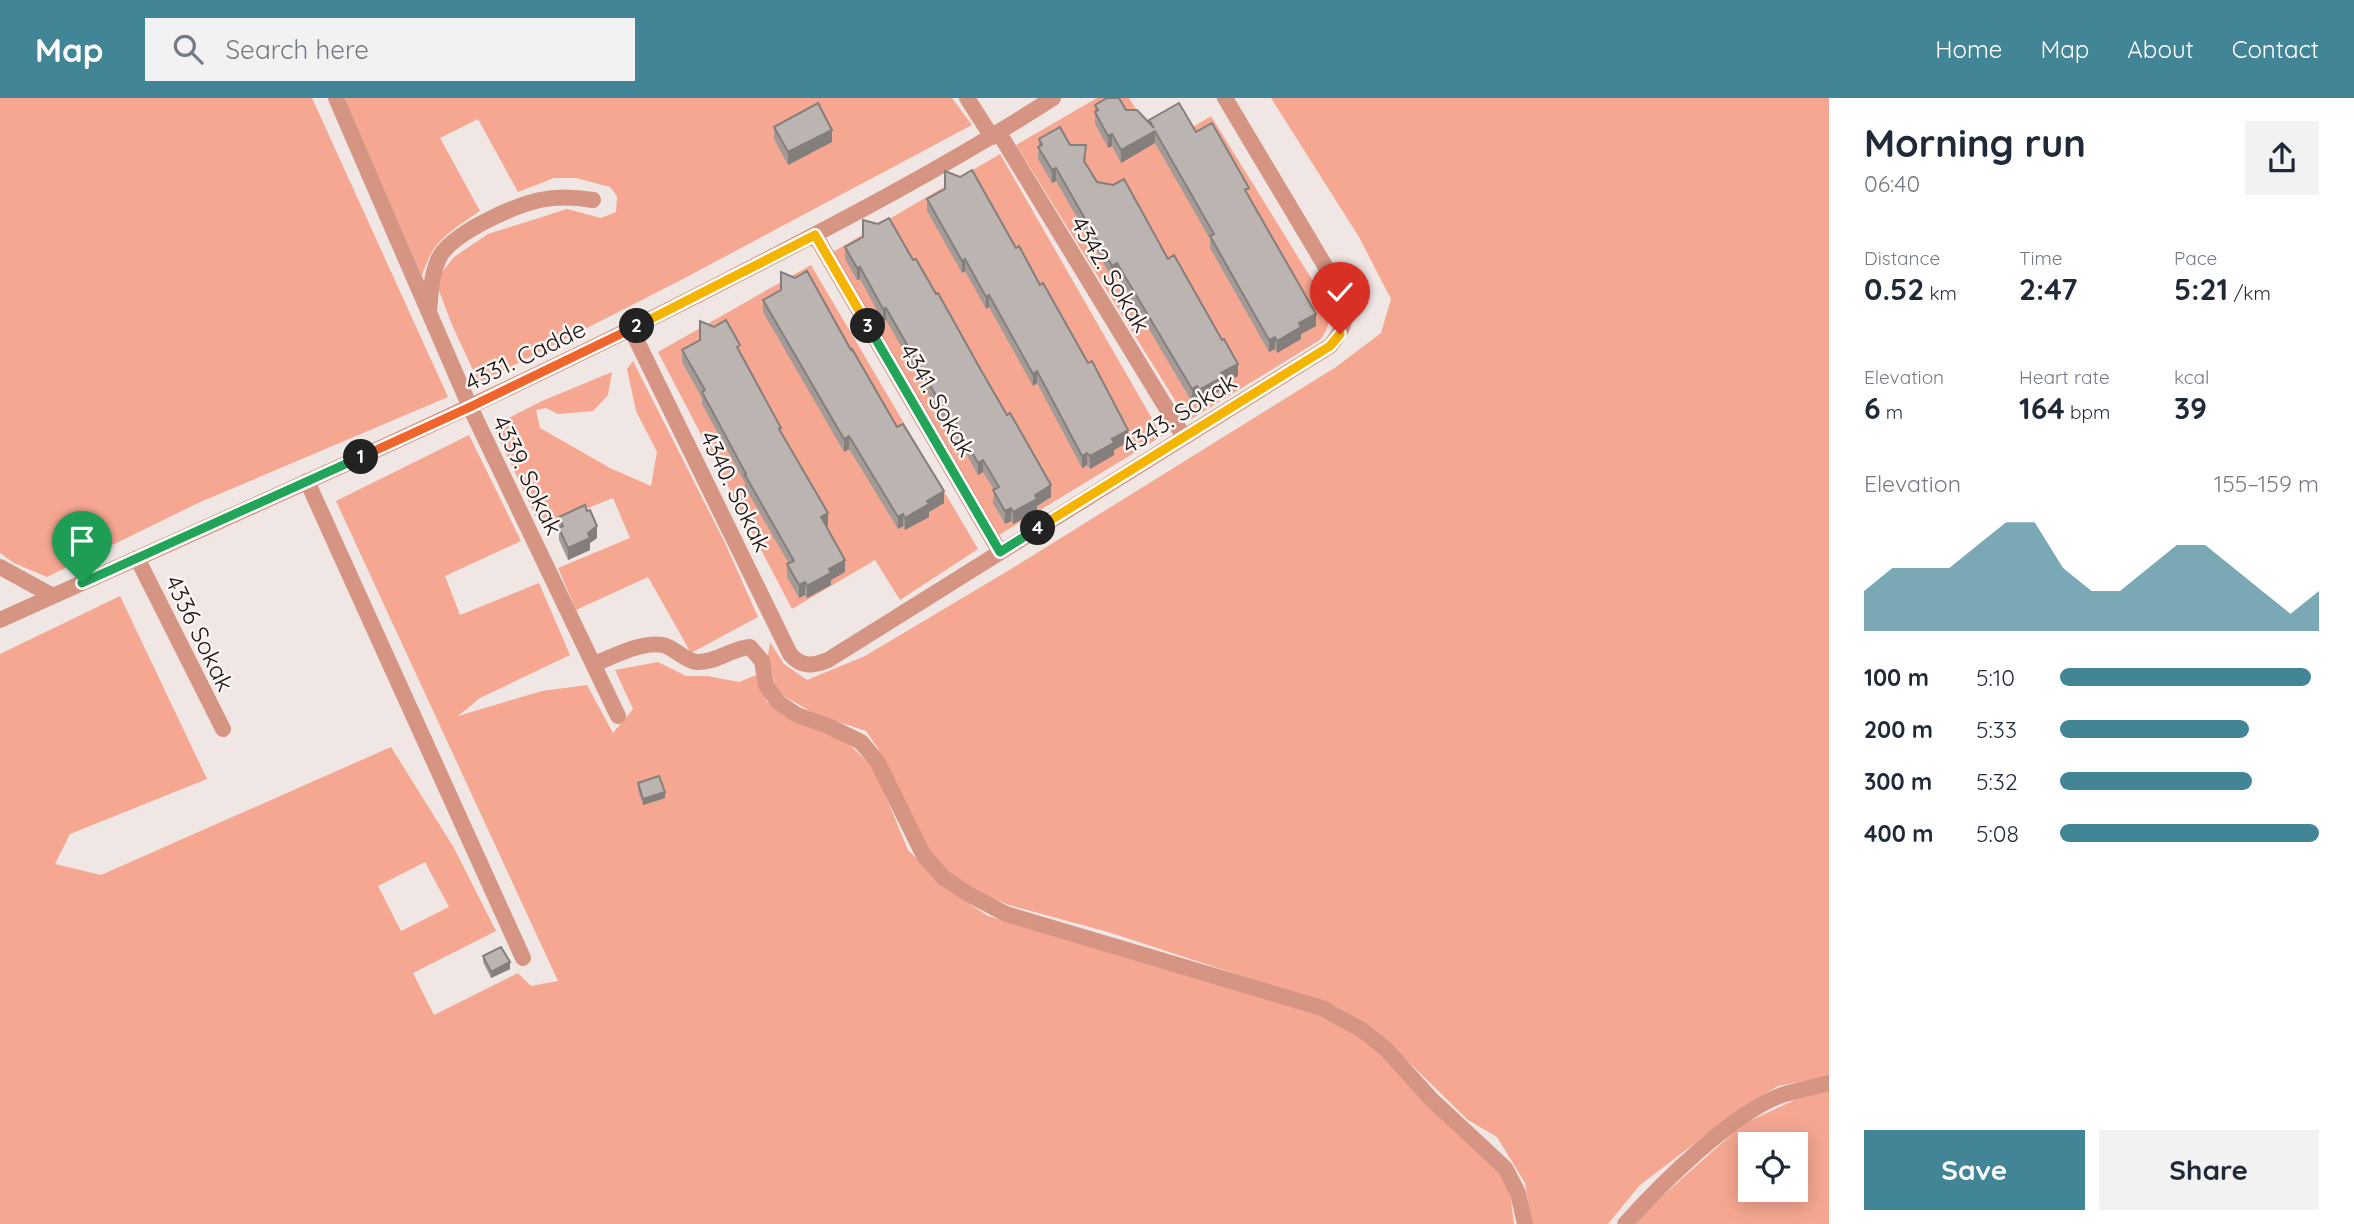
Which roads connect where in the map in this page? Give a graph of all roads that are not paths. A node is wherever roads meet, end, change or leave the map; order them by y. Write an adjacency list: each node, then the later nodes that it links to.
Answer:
1 (336, 98): 8 (street, 4339. Sokak)
2 (967, 98): 5 (street, 4342. Sokak)
3 (1053, 98): 5 (street, 4331. Cadde)
4 (1225, 98): 11 (street, 4343. Sokak)
5 (995, 135): 7 (street, 4331. Cadde); 11 (street, 4342. Sokak)
6 (593, 200): 8 (street)
7 (815, 235): 9 (street, 4331. Cadde); 13 (street, 4341. Sokak)
8 (429, 313): 10 (street, 4339. Sokak)
9 (631, 329): 10 (street, 4331. Cadde); 19 (street, 4340. Sokak)
10 (470, 407): 12 (street, 4331. Cadde); 18 (street, 4339. Sokak)
11 (1184, 437): 13 (street, 4343. Sokak)
12 (307, 481): 14 (street, 4331. Cadde); 22 (street)
13 (1000, 552): 19 (street, 4343. Sokak)
14 (137, 558): 16 (street, 4331. Cadde); 21 (street, 4336 Sokak)
15 (0, 567): 16 (street)
16 (52, 596): 17 (street, 4331. Cadde)
17 (0, 620)
18 (594, 664): 20 (street, 4339. Sokak); 24 (street)
19 (807, 666)
20 (618, 716)
21 (223, 729)
22 (523, 958)
23 (1829, 1083): 25 (street)
24 (1525, 1224)
25 (1625, 1224)

